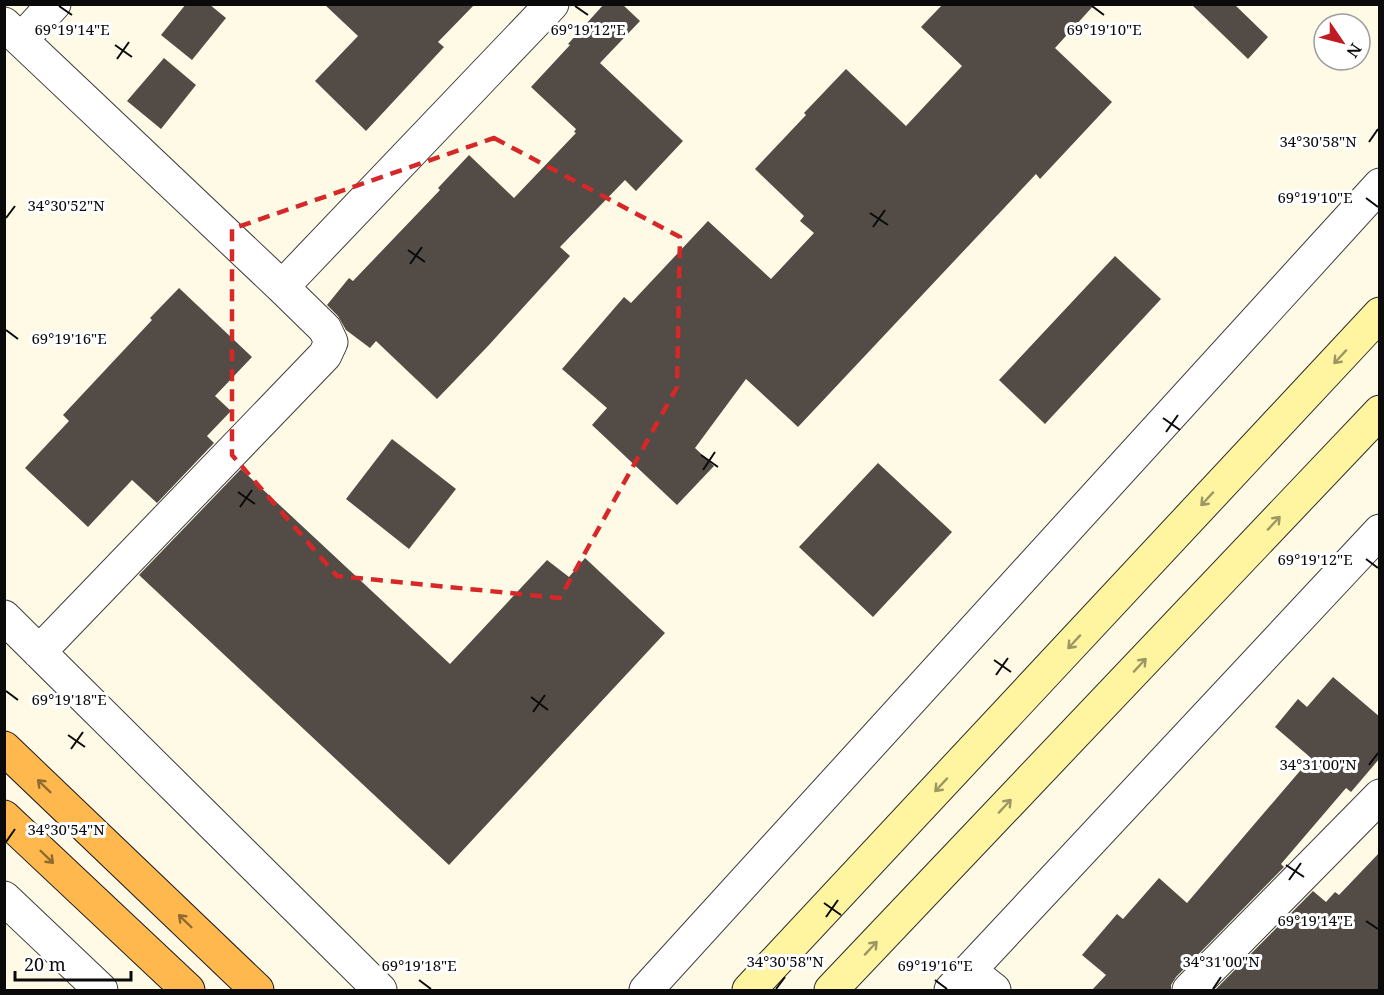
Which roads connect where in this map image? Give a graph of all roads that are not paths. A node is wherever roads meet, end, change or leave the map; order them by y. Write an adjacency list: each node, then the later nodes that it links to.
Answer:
1 (54, 4): 3 (street)
2 (552, 4): 5 (street)
3 (13, 32): 5 (street)
4 (1380, 185): 20 (street)
5 (282, 287): 10 (street)
6 (1380, 314): 21 (main road, one-way to 21)
7 (1380, 412): 22 (main road, one-way to 7)
8 (1380, 531): 15 (street)
9 (4, 617): 10 (street)
10 (39, 652): 19 (street)
11 (4, 747): 18 (highway, one-way to 11)
12 (1380, 796): 23 (street)
13 (4, 817): 17 (highway, one-way to 17)
14 (4, 898): 16 (street)
15 (971, 984)
16 (101, 990)
17 (188, 990)
18 (257, 990)
19 (380, 990)
20 (646, 990)
21 (749, 990)
22 (831, 990)
23 (1189, 990)

